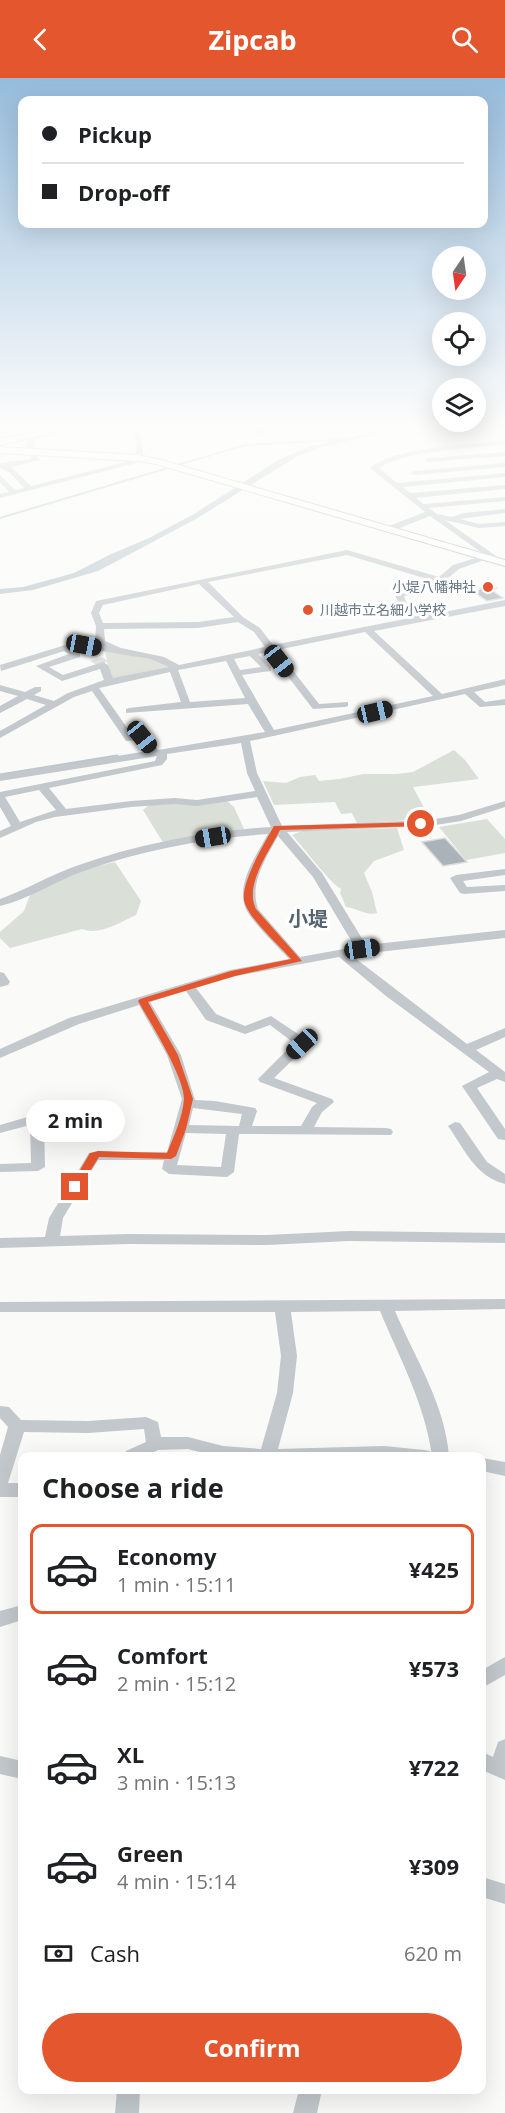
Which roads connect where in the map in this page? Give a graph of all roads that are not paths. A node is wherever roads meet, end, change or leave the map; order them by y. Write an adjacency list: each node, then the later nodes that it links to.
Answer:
1 (360, 519): 7 (main road)
2 (420, 519): 7 (street)
3 (438, 519): 5 (street)
4 (454, 519): 5 (street); 6 (street)
5 (443, 523): 9 (street)
6 (501, 524): 8 (street)
7 (392, 528): 9 (main road)
8 (505, 533)
9 (488, 558): 10 (main road); 11 (street)
10 (504, 563)
11 (440, 580): 12 (street); 16 (street)
12 (201, 581): 15 (street); 18 (street)
13 (505, 603): 14 (street)
14 (455, 613): 16 (street); 17 (street)
15 (240, 619): 18 (street); 21 (street)
16 (423, 619): 19 (street)
17 (464, 622)
18 (100, 626): 22 (street)
19 (366, 629): 21 (street); 36 (street)
20 (65, 648): 22 (street); 25 (street); 29 (street)
21 (270, 649): 23 (street); 40 (street)
22 (118, 651): 26 (street)
23 (252, 653): 24 (street); 27 (street)
24 (229, 658): 26 (street); 27 (street)
25 (1, 668)
26 (175, 669): 29 (street); 41 (street)
27 (236, 673): 37 (street)
28 (16, 680): 32 (street)
29 (110, 682): 31 (street)
30 (505, 682): 34 (street)
31 (94, 687): 39 (street); 47 (street)
32 (0, 688): 35 (street)
33 (38, 688): 35 (street)
34 (466, 692): 36 (street); 38 (street)
35 (26, 696): 39 (street); 42 (street)
36 (440, 697): 44 (street)
37 (251, 701): 41 (street); 44 (street)
38 (505, 702)
39 (54, 704): 45 (street)
40 (345, 704)
41 (187, 706): 43 (street)
42 (0, 710)
43 (129, 711)
44 (271, 733): 46 (street)
45 (0, 735)
46 (245, 739): 47 (street); 50 (street)
47 (159, 752): 48 (street); 49 (street)
48 (0, 778)
49 (41, 786): 51 (street); 53 (street)
50 (261, 793): 53 (street); 55 (street)
51 (0, 796): 54 (street)
52 (505, 804): 55 (street)
53 (64, 813): 54 (street)
54 (18, 828): 56 (street)
55 (277, 828): 59 (street); 61 (street); 63 (street)
56 (0, 835)
57 (505, 872): 58 (street)
58 (505, 888)
59 (0, 903)
60 (505, 934): 61 (street)
61 (362, 949): 62 (street)
62 (340, 953): 63 (street); 69 (street)
63 (297, 961): 66 (street)
64 (0, 976): 65 (street)
65 (0, 984)
66 (188, 986): 67 (street); 77 (street)
67 (143, 1001): 70 (street); 72 (street)
68 (505, 1032): 69 (street)
69 (466, 1049): 71 (street)
70 (0, 1054)
71 (502, 1076): 79 (street)
72 (187, 1104): 75 (street); 76 (street)
73 (456, 1126): 82 (street)
74 (0, 1129): 81 (street)
75 (182, 1129): 76 (street); 80 (street)
76 (238, 1130): 77 (street); 80 (street)
77 (305, 1131): 78 (street)
78 (386, 1132)
79 (503, 1136)
80 (171, 1156): 84 (street)
81 (0, 1168)
82 (505, 1179)
83 (505, 1238): 84 (street)
84 (52, 1241): 85 (street)
85 (0, 1243)
86 (385, 1305): 87 (street); 88 (street); 96 (street)
87 (505, 1305)
88 (282, 1306): 89 (street); 95 (street)
89 (0, 1307)
90 (3, 1411): 91 (street)
91 (17, 1426): 92 (street); 99 (street)
92 (156, 1444): 93 (street); 94 (street)
93 (140, 1452)
94 (222, 1452)
95 (269, 1452)
96 (441, 1452)
97 (486, 1466): 98 (street)
98 (505, 1469)
99 (0, 1483)
100 (0, 1490): 101 (street)
101 (18, 1490)
102 (18, 1614): 103 (street)
103 (0, 1619)
104 (505, 1665): 105 (street)
105 (486, 1677)
106 (505, 1748): 110 (street)
107 (486, 1763): 110 (street)
108 (0, 1765): 109 (street)
109 (18, 1769)
110 (503, 1770)
111 (486, 1888): 112 (street)
112 (505, 1894)
113 (129, 2094): 115 (street)
114 (310, 2094): 116 (street)
115 (127, 2113)
116 (305, 2113)

